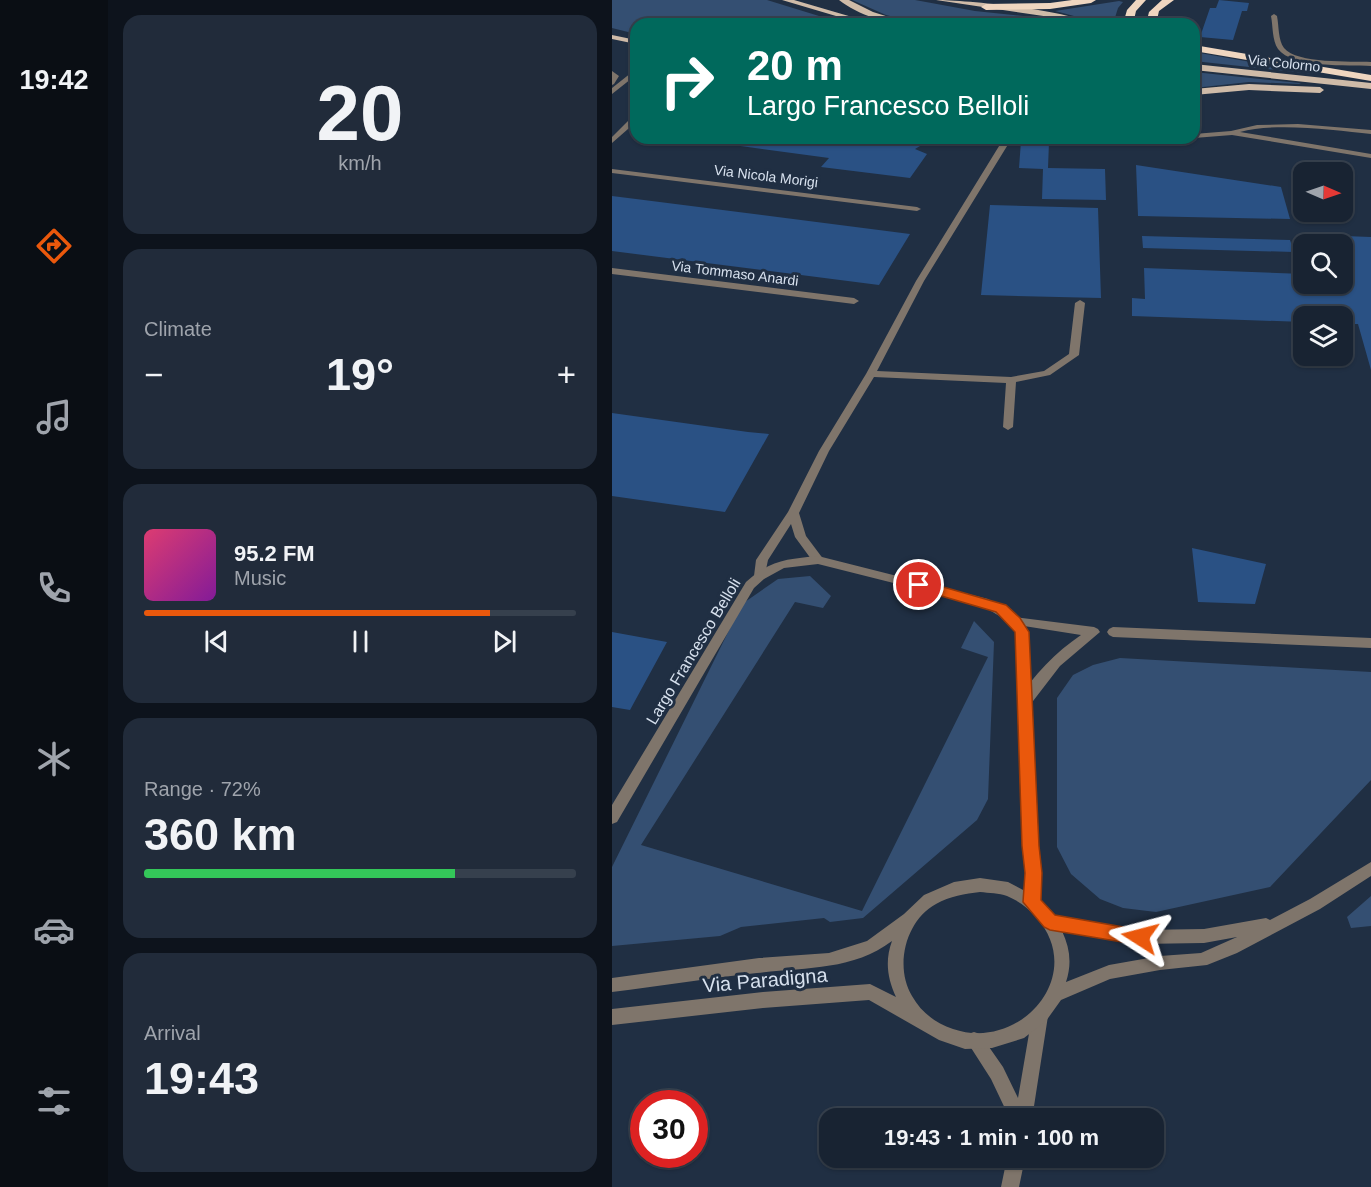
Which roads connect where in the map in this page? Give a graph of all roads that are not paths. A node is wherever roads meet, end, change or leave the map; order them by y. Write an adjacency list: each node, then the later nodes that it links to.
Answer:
1 (786, 0): 9 (main road)
2 (843, 0): 10 (main road)
3 (940, 0): 7 (main road)
4 (1091, 0): 7 (highway)
5 (1141, 0): 12 (highway)
6 (1169, 0): 13 (highway)
7 (987, 7): 11 (main road)
8 (1274, 16): 17 (street)
9 (850, 18)
10 (885, 18)
11 (1068, 18)
12 (1130, 18)
13 (1152, 18)
14 (612, 37): 15 (main road)
15 (630, 42)
16 (1200, 49): 21 (highway)
17 (1371, 64)
18 (1200, 68): 24 (main road, Via Colorno)
19 (612, 72): 22 (street)
20 (630, 76): 26 (street)
21 (1371, 78)
22 (612, 83)
23 (630, 84): 26 (street)
24 (1371, 86)
25 (1200, 91): 27 (main road)
26 (612, 93)
27 (1371, 96)
28 (630, 124): 32 (street)
29 (1371, 132): 30 (street)
30 (1232, 133): 31 (street); 34 (street)
31 (1200, 136)
32 (612, 141)
33 (1004, 144): 40 (street)
34 (1371, 156)
35 (612, 171): 36 (street, Via Nicola Morigi)
36 (917, 209)
37 (612, 271): 38 (street, Via Tommaso Anardi)
38 (854, 301)
39 (1080, 303): 41 (street)
40 (871, 374): 41 (street); 43 (street)
41 (1011, 380): 42 (street)
42 (1008, 427)
43 (793, 513): 44 (street); 45 (street)
44 (818, 560): 45 (street, Largo Francesco Belloli); 46 (street, Largo Francesco Belloli)
45 (760, 576): 50 (street, Largo Francesco Belloli)
46 (1015, 621): 49 (street); 49 (street)
47 (1113, 632): 48 (street)
48 (1371, 643)
49 (1025, 701): 52 (street)
50 (612, 818)
51 (1371, 868): 55 (street)
52 (1032, 902): 53 (street, Via Paradigna); 54 (street, Via Paradigna)
53 (909, 919): 56 (street, Via Paradigna); 60 (street, Via Paradigna)
54 (1050, 922): 55 (street); 57 (street, Via Paradigna)
55 (1279, 922): 57 (street)
56 (612, 985)
57 (1055, 995): 58 (street, Via Paradigna)
58 (1040, 1016): 61 (street, Via Paradigna); 63 (street)
59 (612, 1017): 60 (street, Via Paradigna)
60 (917, 1017): 61 (street, Via Paradigna)
61 (974, 1040): 62 (street)
62 (1015, 1108)
63 (1023, 1108)
64 (1014, 1168): 65 (street)
65 (1010, 1187)

